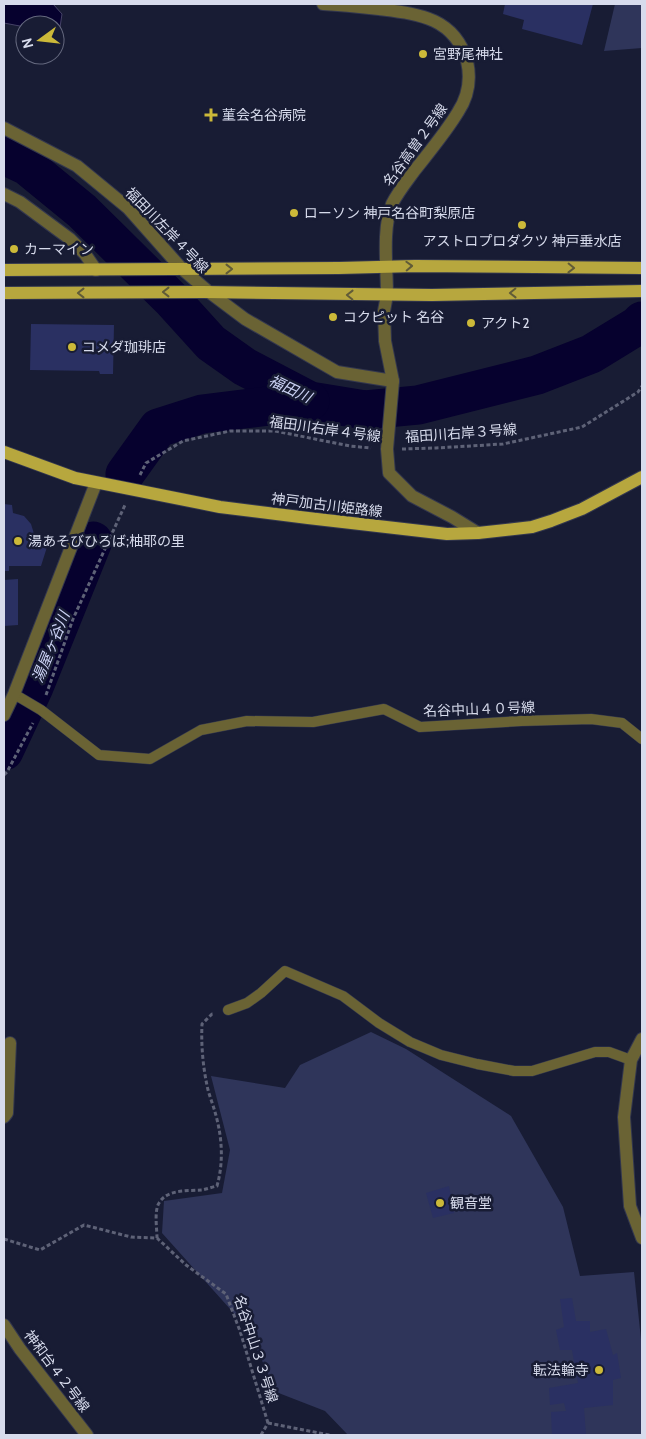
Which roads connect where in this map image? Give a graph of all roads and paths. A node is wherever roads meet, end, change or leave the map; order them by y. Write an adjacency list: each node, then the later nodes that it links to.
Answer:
1 (323, 4): 4 (street, 名谷高曽２号線)
2 (4, 128): 6 (street, 福田川左岸４号線)
3 (4, 194): 8 (street)
4 (386, 267): 5 (main road, one-way to 5); 6 (main road, one-way to 4); 12 (street, 名谷高曽２号線)
5 (642, 268)
6 (181, 269): 8 (main road); 9 (street, 福田川左岸４号線)
7 (4, 270): 8 (main road)
8 (102, 270)
9 (206, 292): 11 (main road, one-way to 11); 12 (main road, one-way to 9); 13 (street, 福田川左岸４号線)
10 (642, 292): 12 (main road, one-way to 12)
11 (4, 293)
12 (387, 295): 13 (street, 名谷高曽２号線)
13 (393, 381): 15 (street, 名谷高曽２号線)
14 (642, 386): 15 (path, 福田川右岸３号線)
15 (387, 449): 19 (path, 福田川右岸４号線); 20 (street, 名谷高曽２号線)
16 (4, 452): 18 (main road, 神戸加古川姫路線)
17 (642, 477): 20 (main road, 神戸加古川姫路線)
18 (96, 483): 19 (main road, 神戸加古川姫路線); 21 (street)
19 (132, 490): 20 (main road, 神戸加古川姫路線); 22 (path, 福田川右岸４号線)
20 (478, 533)
21 (14, 694): 22 (lane, 名谷中山４０号線); 23 (street)
22 (41, 710): 24 (lane, 名谷中山４０号線); 25 (path, 福田川右岸４号線)
23 (4, 715)
24 (642, 739)
25 (4, 775)
26 (228, 1010): 29 (lane); 31 (path)
27 (642, 1039): 29 (street)
28 (10, 1043): 30 (street)
29 (631, 1060): 32 (street)
30 (4, 1118)
31 (157, 1238): 33 (path); 35 (path, 名谷中山３３号線)
32 (642, 1238)
33 (4, 1239)
34 (4, 1325): 36 (street, 神和台４２号線)
35 (268, 1423): 37 (path); 38 (path)
36 (87, 1435)
37 (261, 1435)
38 (330, 1435)

